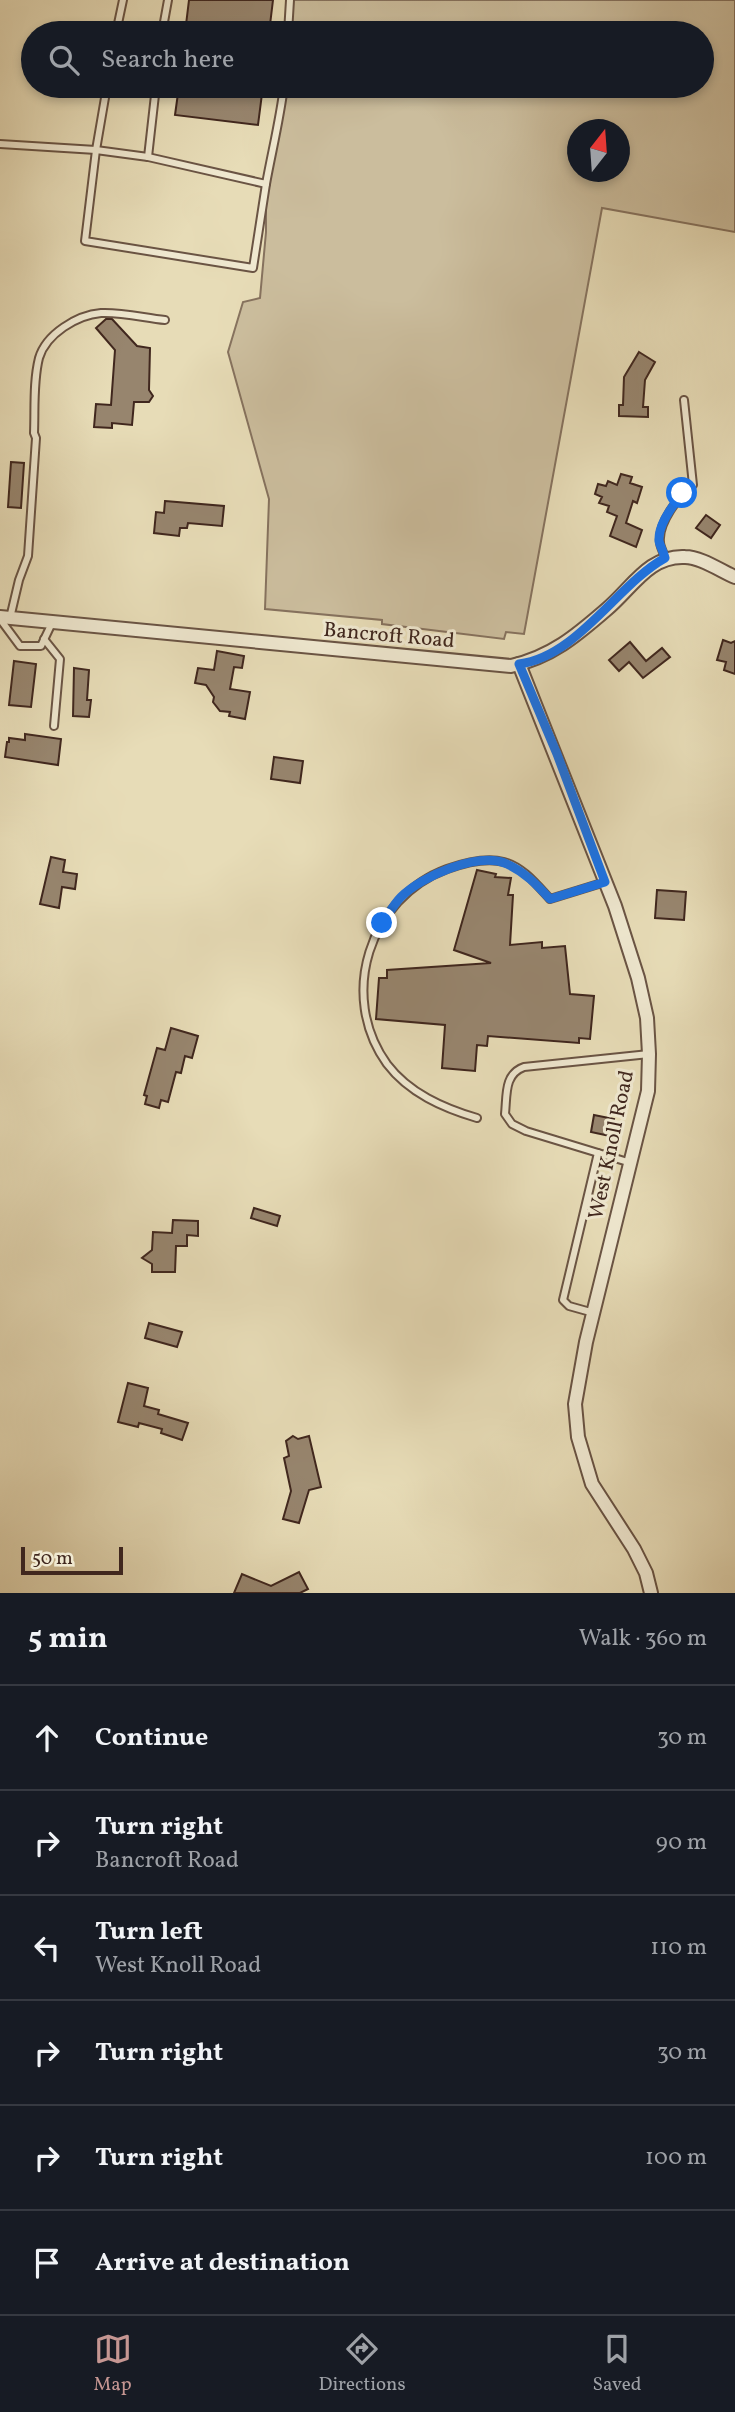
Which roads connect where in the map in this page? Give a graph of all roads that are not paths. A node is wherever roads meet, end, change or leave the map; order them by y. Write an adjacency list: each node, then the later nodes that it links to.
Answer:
1 (122, 0): 4 (lane)
2 (168, 0): 5 (lane)
3 (290, 0): 6 (lane)
4 (118, 21)
5 (164, 21)
6 (289, 21)
7 (105, 98): 11 (lane)
8 (155, 98): 12 (lane)
9 (283, 98): 13 (lane)
10 (0, 144): 11 (lane)
11 (96, 150): 12 (lane); 13 (lane)
12 (148, 157): 13 (lane)
13 (267, 184)
14 (165, 320): 18 (lane)
15 (684, 400): 16 (lane)
16 (665, 558): 17 (street); 21 (street, Bancroft Road)
17 (735, 578)
18 (3, 618): 19 (street, Bancroft Road); 20 (lane)
19 (51, 623): 20 (lane); 21 (street, Bancroft Road)
20 (44, 639): 22 (lane)
21 (519, 664): 23 (street, West Knoll Road)
22 (54, 726)
23 (605, 882): 24 (street, West Knoll Road); 25 (lane)
24 (649, 1054): 26 (lane); 27 (street, West Knoll Road)
25 (477, 1118)
26 (598, 1153): 27 (lane); 28 (lane)
27 (631, 1163): 28 (street, West Knoll Road)
28 (594, 1313): 29 (street, West Knoll Road)
29 (651, 1593)

